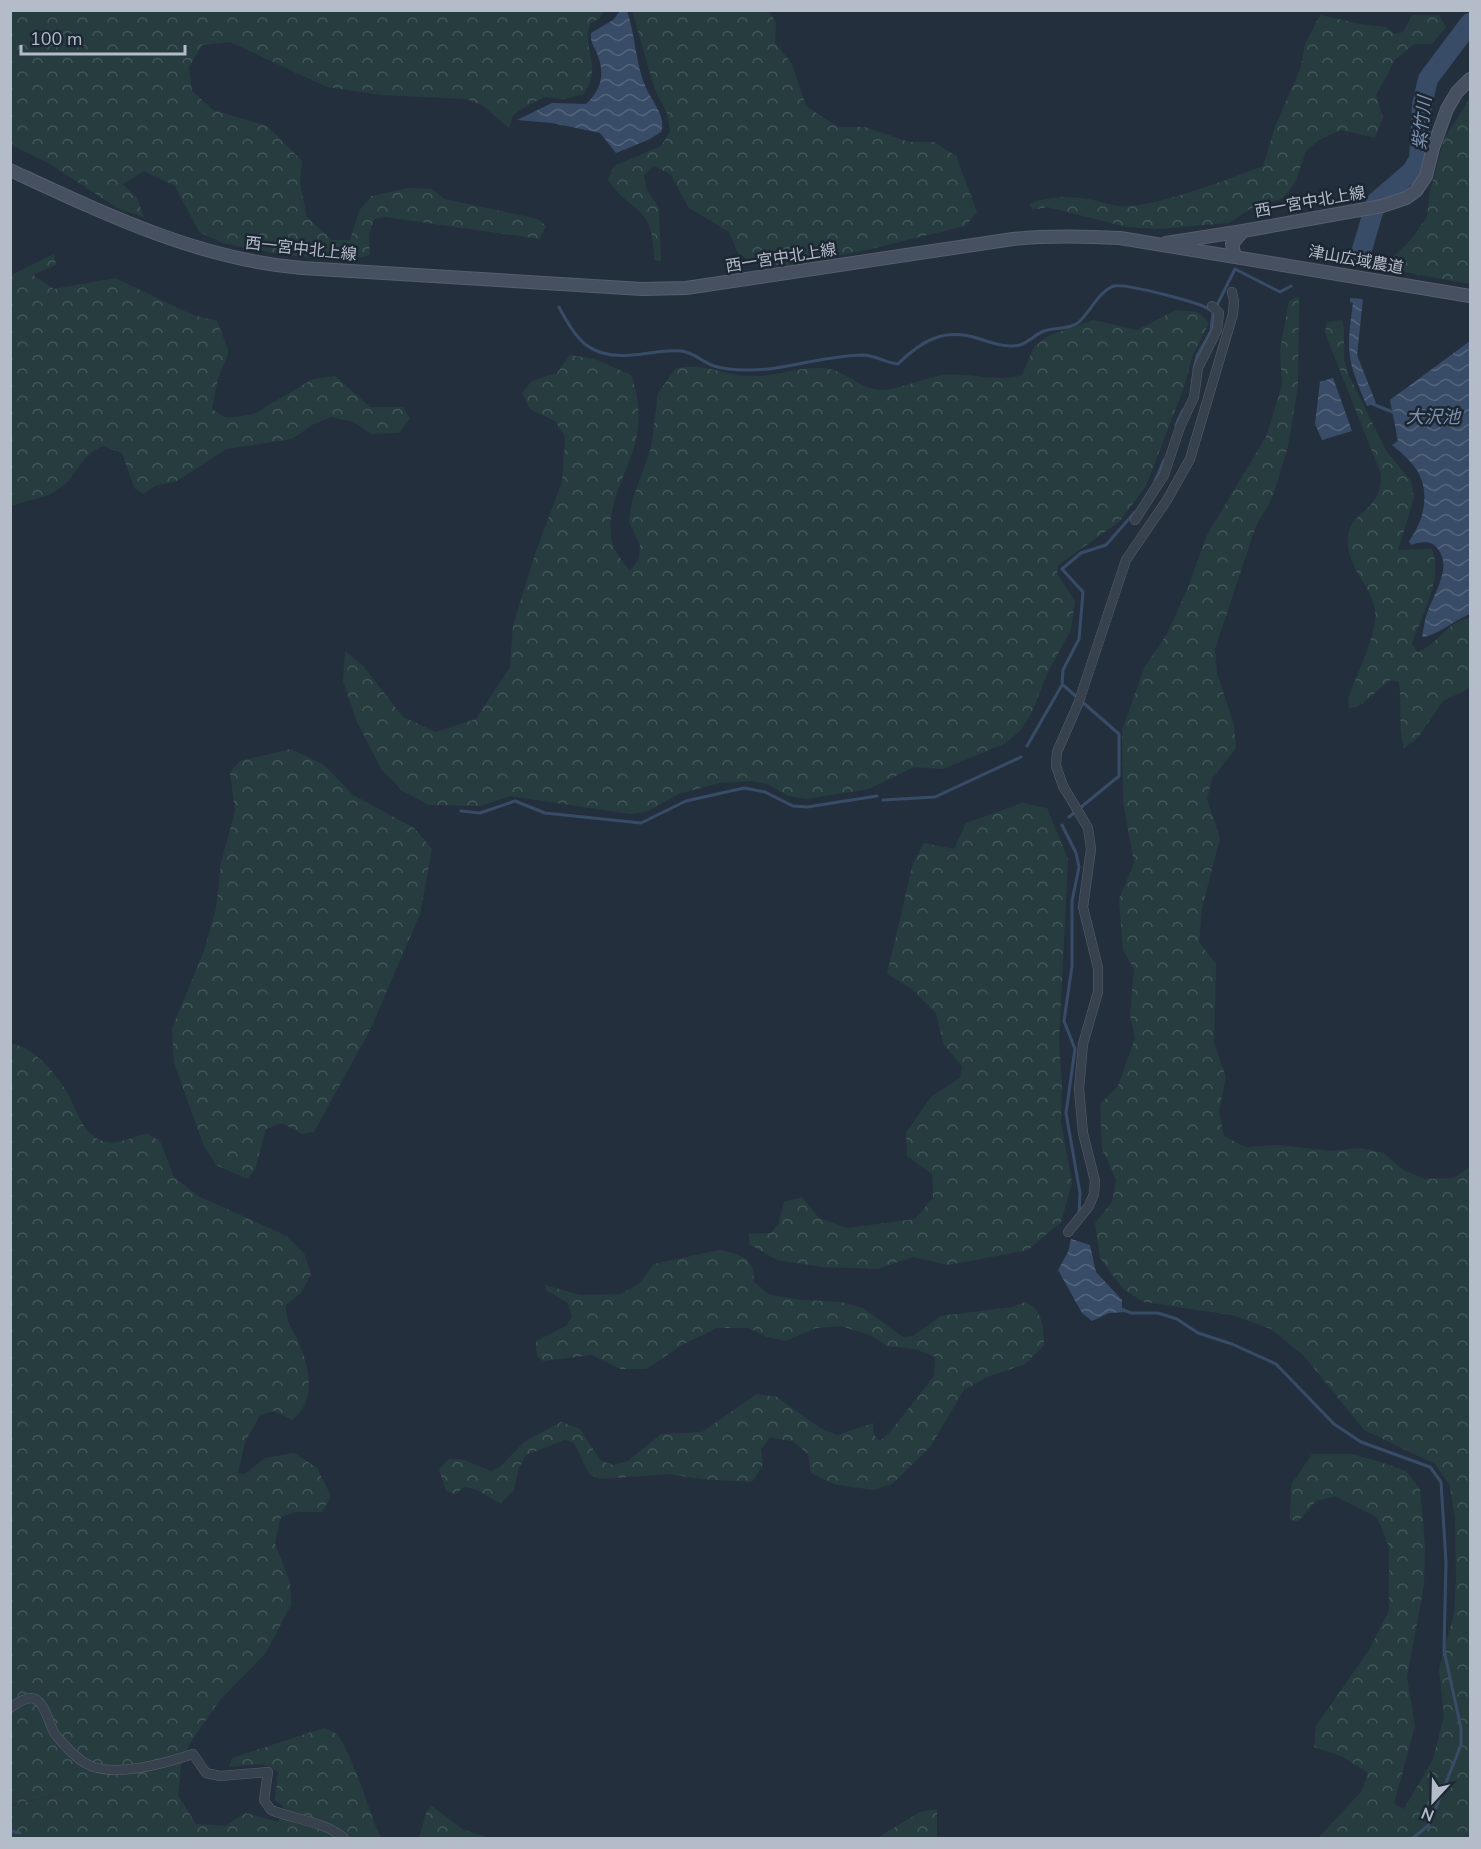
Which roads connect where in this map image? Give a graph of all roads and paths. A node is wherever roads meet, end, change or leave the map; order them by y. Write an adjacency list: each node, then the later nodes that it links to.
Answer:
1 (1470, 79): 3 (main road, 西一宮中北上線)
2 (10, 170): 4 (main road, 西一宮中北上線)
3 (1243, 231): 4 (main road); 5 (main road, 西一宮中北上線)
4 (1159, 244): 5 (main road, 西一宮中北上線)
5 (1235, 257): 7 (main road, 津山広域農道)
6 (1232, 292): 10 (street)
7 (1470, 296)
8 (1212, 306): 9 (street)
9 (1135, 520)
10 (1068, 1233)
11 (10, 1708): 12 (street)
12 (344, 1839)

